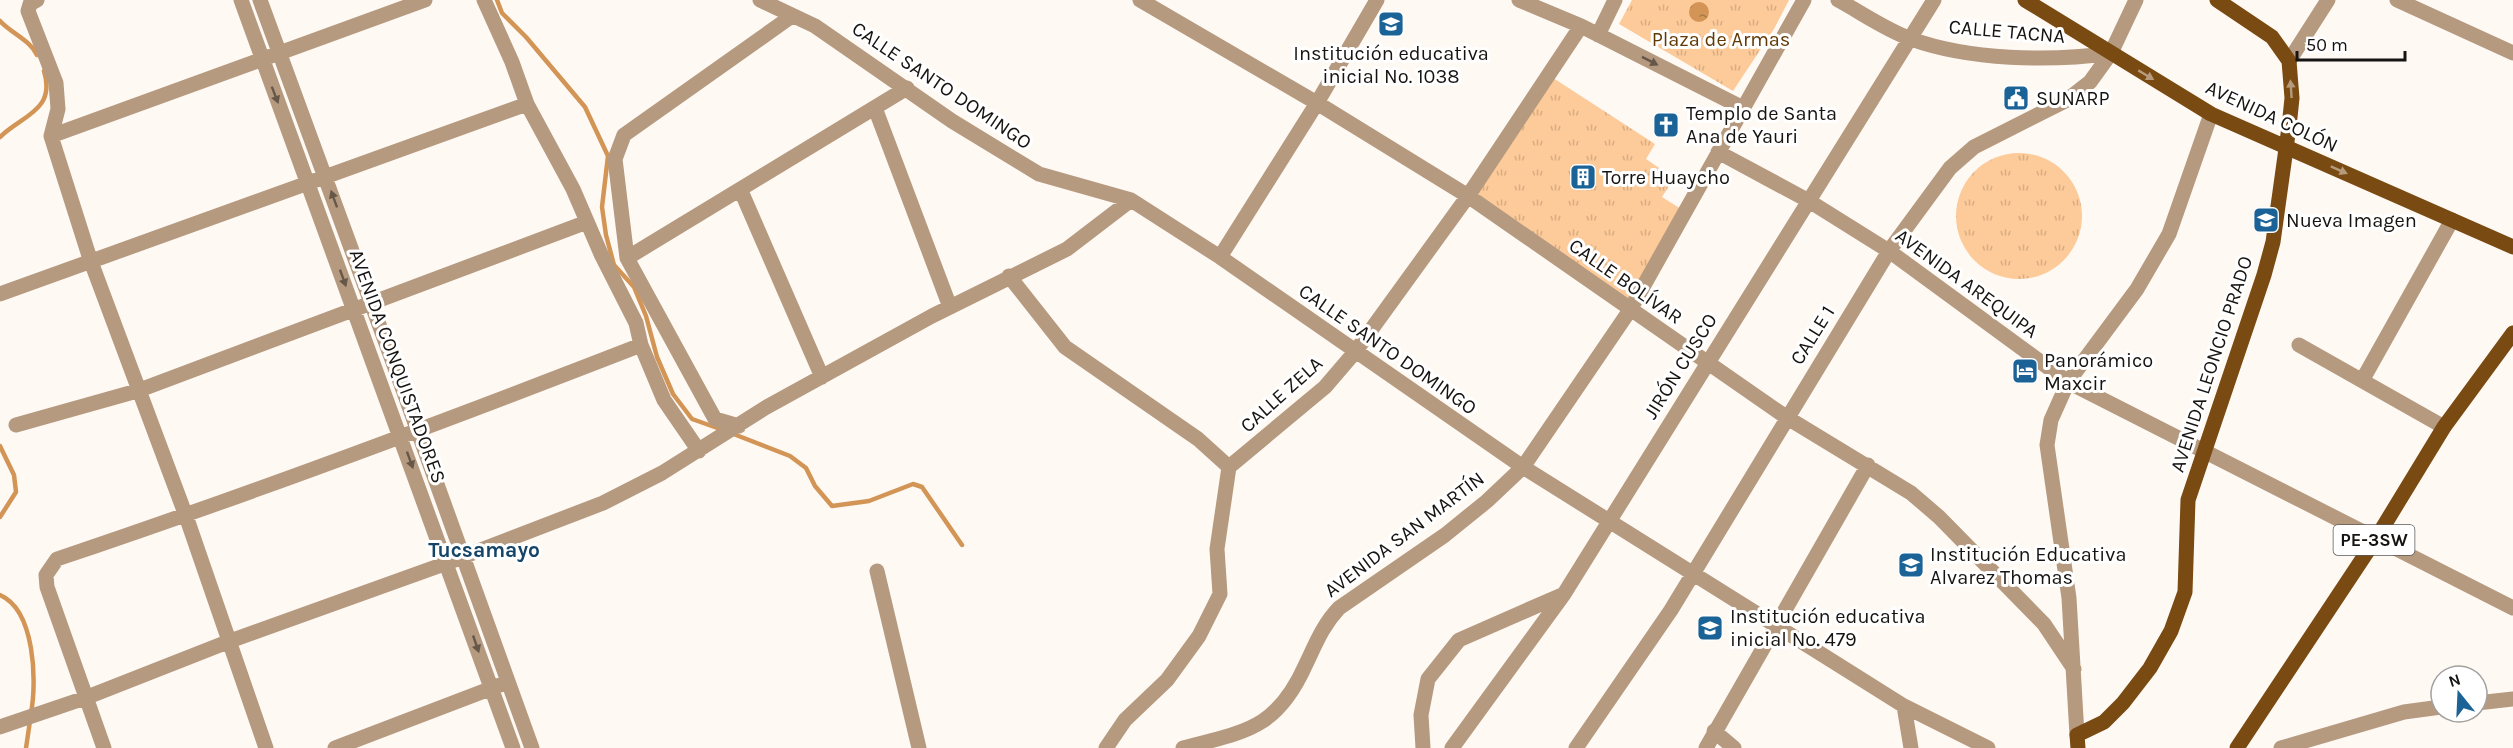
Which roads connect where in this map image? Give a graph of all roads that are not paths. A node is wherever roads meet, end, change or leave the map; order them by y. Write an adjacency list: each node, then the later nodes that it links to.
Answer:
1 (37, 0): 34 (street)
2 (242, 0): 26 (street, AVENIDA CONQUISTADORES)
3 (260, 0): 23 (street, AVENIDA CONQUISTADORES)
4 (425, 0): 23 (street)
5 (483, 0): 30 (street)
6 (760, 0): 19 (street, CALLE SANTO DOMINGO)
7 (1140, 0): 29 (street, CALLE BOLÍVAR)
8 (1377, 0): 29 (street)
9 (1519, 0): 20 (street)
10 (1615, 0): 21 (street)
11 (1804, 0): 32 (street, AVENIDA SAN MARTÍN)
12 (1838, 0): 22 (street, CALLE TACNA)
13 (1934, 0): 22 (street, JIRÓN CUSCO)
14 (2025, 0): 25 (main road, AVENIDA COLÓN)
15 (2136, 0): 25 (street, CALLE 1)
16 (2217, 0): 27 (main road)
17 (2328, 0): 27 (street)
18 (2397, 0): 24 (street)
19 (792, 16): 28 (street, CALLE SANTO DOMINGO); 48 (street)
20 (1581, 26): 21 (street); 40 (street, CALLE ZELA)
21 (1598, 35): 32 (street, one-way to 32)
22 (1910, 38): 25 (street, CALLE TACNA); 42 (street, JIRÓN CUSCO)
23 (279, 52): 26 (street); 37 (street, AVENIDA CONQUISTADORES)
24 (2513, 53)
25 (2110, 54): 33 (main road, AVENIDA COLÓN, one-way to 33); 46 (street, CALLE 1)
26 (261, 58): 34 (street); 38 (street, AVENIDA CONQUISTADORES, one-way to 38)
27 (2289, 61): 35 (main road, AVENIDA LEONCIO PRADO, one-way to 27)
28 (907, 88): 31 (street); 41 (street, CALLE SANTO DOMINGO)
29 (1317, 103): 40 (street, CALLE BOLÍVAR); 47 (street)
30 (527, 104): 37 (street); 44 (street)
31 (875, 108): 39 (street); 53 (street)
32 (1743, 108): 36 (street, AVENIDA SAN MARTÍN)
33 (2211, 114): 35 (main road, AVENIDA COLÓN); 63 (street)
34 (51, 136): 49 (street)
35 (2285, 147): 43 (main road, AVENIDA COLÓN, one-way to 43); 70 (main road, AVENIDA LEONCIO PRADO)
36 (1718, 152): 42 (street, AVENIDA AREQUIPA); 54 (street, AVENIDA SAN MARTÍN)
37 (326, 178): 38 (street); 52 (street, AVENIDA CONQUISTADORES, one-way to 37)
38 (309, 184): 49 (street); 55 (street, AVENIDA CONQUISTADORES, one-way to 55)
39 (741, 191): 48 (street); 61 (street)
40 (1468, 196): 54 (street, CALLE BOLÍVAR); 59 (street, CALLE ZELA)
41 (1131, 200): 47 (street, CALLE SANTO DOMINGO); 50 (street)
42 (1809, 201): 46 (street, AVENIDA AREQUIPA); 60 (street, JIRÓN CUSCO)
43 (2452, 220): 45 (main road, AVENIDA COLÓN); 62 (street)
44 (587, 222): 52 (street); 57 (street)
45 (2513, 247)
46 (1888, 251): 63 (street, AVENIDA AREQUIPA); 65 (street, CALLE 1)
47 (1220, 257): 59 (street, CALLE SANTO DOMINGO)
48 (627, 258): 67 (street)
49 (90, 260): 51 (street); 64 (street)
50 (1009, 276): 53 (street); 73 (street)
51 (0, 294)
52 (373, 304): 55 (street); 69 (street, AVENIDA CONQUISTADORES)
53 (950, 307): 61 (street)
54 (1630, 309): 60 (street, CALLE BOLÍVAR); 74 (street, AVENIDA SAN MARTÍN)
55 (354, 310): 64 (street); 69 (street, AVENIDA CONQUISTADORES)
56 (2513, 333): 68 (main road, PE-3SW)
57 (641, 345): 69 (street); 71 (street)
58 (2299, 345): 62 (street)
59 (1355, 352): 73 (street, CALLE ZELA); 74 (street, CALLE SANTO DOMINGO)
60 (1708, 362): 65 (street, CALLE BOLÍVAR); 76 (street, JIRÓN CUSCO)
61 (822, 377): 67 (street)
62 (2363, 379): 68 (street)
63 (2068, 382): 70 (street, AVENIDA AREQUIPA); 86 (street)
64 (137, 391): 66 (street); 75 (street)
65 (1786, 417): 72 (street, CALLE BOLÍVAR); 81 (street, CALLE 1)
66 (16, 424)
67 (737, 427): 71 (street)
68 (2444, 427): 77 (main road, PE-3SW)
69 (409, 435): 75 (street); 78 (street, AVENIDA CONQUISTADORES); 79 (street, AVENIDA CONQUISTADORES, one-way to 79)
70 (2204, 449): 77 (street, AVENIDA AREQUIPA); 96 (main road, AVENIDA LEONCIO PRADO)
71 (699, 451): 78 (street)
72 (1868, 465): 84 (street); 86 (street, CALLE BOLÍVAR)
73 (1229, 467): 103 (street)
74 (1523, 467): 76 (street, CALLE SANTO DOMINGO); 104 (street, AVENIDA SAN MARTÍN)
75 (186, 516): 85 (street); 89 (street)
76 (1609, 521): 81 (street, CALLE SANTO DOMINGO); 82 (street, JIRÓN CUSCO)
77 (2377, 537): 83 (street, AVENIDA AREQUIPA); 112 (main road, PE-3SW)
78 (464, 556): 79 (street); 87 (street, AVENIDA CONQUISTADORES)
79 (447, 563): 85 (street); 88 (street, AVENIDA CONQUISTADORES, one-way to 88)
80 (877, 571): 102 (street)
81 (1693, 574): 84 (street, CALLE SANTO DOMINGO); 107 (street, CALLE 1)
82 (1564, 594): 105 (street); 106 (street, JIRÓN CUSCO)
83 (2512, 605)
84 (1775, 626): 92 (street, CALLE SANTO DOMINGO); 95 (street)
85 (230, 641): 89 (street); 98 (street)
86 (2074, 669): 96 (street)
87 (508, 682): 88 (street); 101 (street, AVENIDA CONQUISTADORES)
88 (492, 688): 99 (street); 100 (street, AVENIDA CONQUISTADORES)
89 (86, 698): 94 (street); 97 (street)
90 (2513, 699): 91 (street)
91 (2489, 702)
92 (1904, 706): 110 (street); 111 (street, CALLE SANTO DOMINGO)
93 (2429, 709): 113 (street)
94 (0, 727)
95 (1714, 731): 108 (street); 109 (street)
96 (2078, 742)
97 (104, 748)
98 (266, 748)
99 (335, 748)
100 (513, 748)
101 (532, 748)
102 (919, 748)
103 (1106, 748)
104 (1183, 748)
105 (1423, 748)
106 (1452, 748)
107 (1576, 748)
108 (1706, 748)
109 (1734, 748)
110 (1911, 748)
111 (1988, 748)
112 (2237, 748)
113 (2282, 748)

